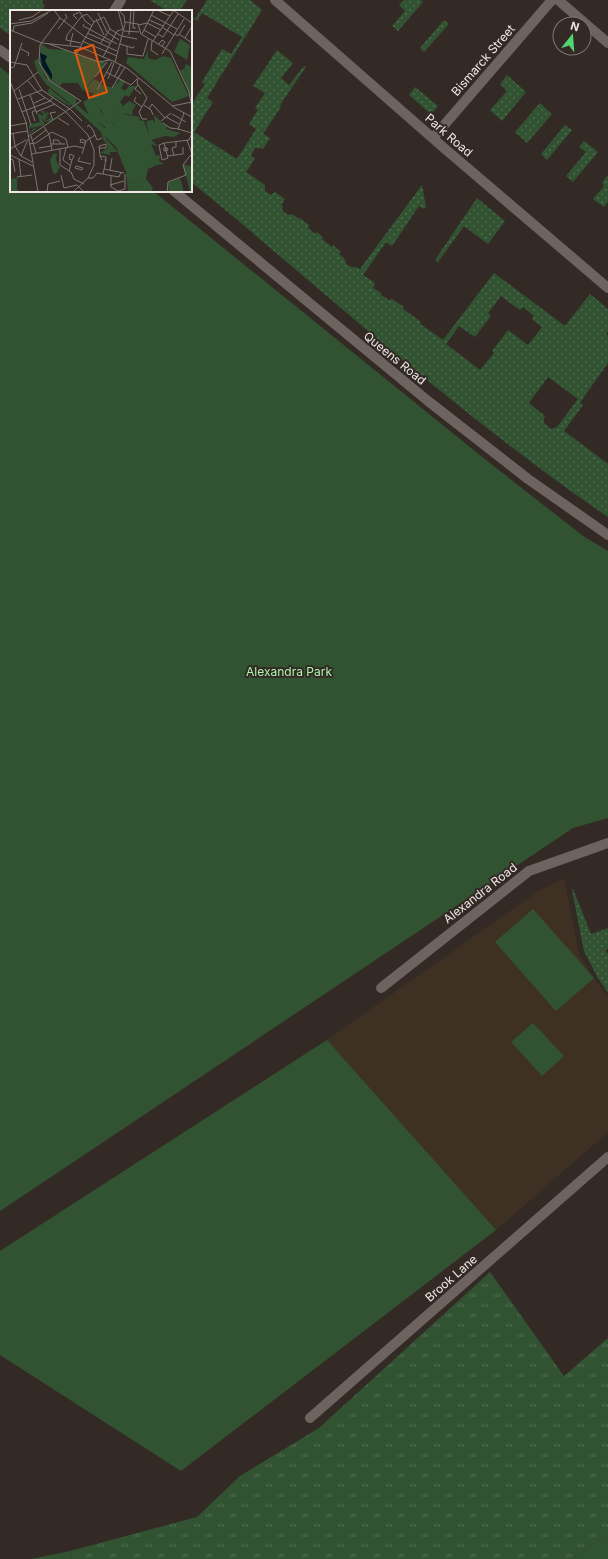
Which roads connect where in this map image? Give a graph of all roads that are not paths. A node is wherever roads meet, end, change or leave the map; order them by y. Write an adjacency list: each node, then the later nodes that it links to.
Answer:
1 (121, 0): 5 (street)
2 (275, 0): 9 (street, Park Road)
3 (552, 0): 9 (street, Bismarck Street)
4 (558, 0): 6 (street)
5 (115, 10)
6 (608, 43)
7 (0, 50): 8 (street)
8 (10, 57)
9 (433, 138): 11 (street, Park Road)
10 (175, 192): 12 (street, Queens Road)
11 (608, 288)
12 (608, 535)
13 (608, 843): 14 (street, Alexandra Road)
14 (381, 988)
15 (608, 1157): 16 (street, Brook Lane)
16 (310, 1418)

